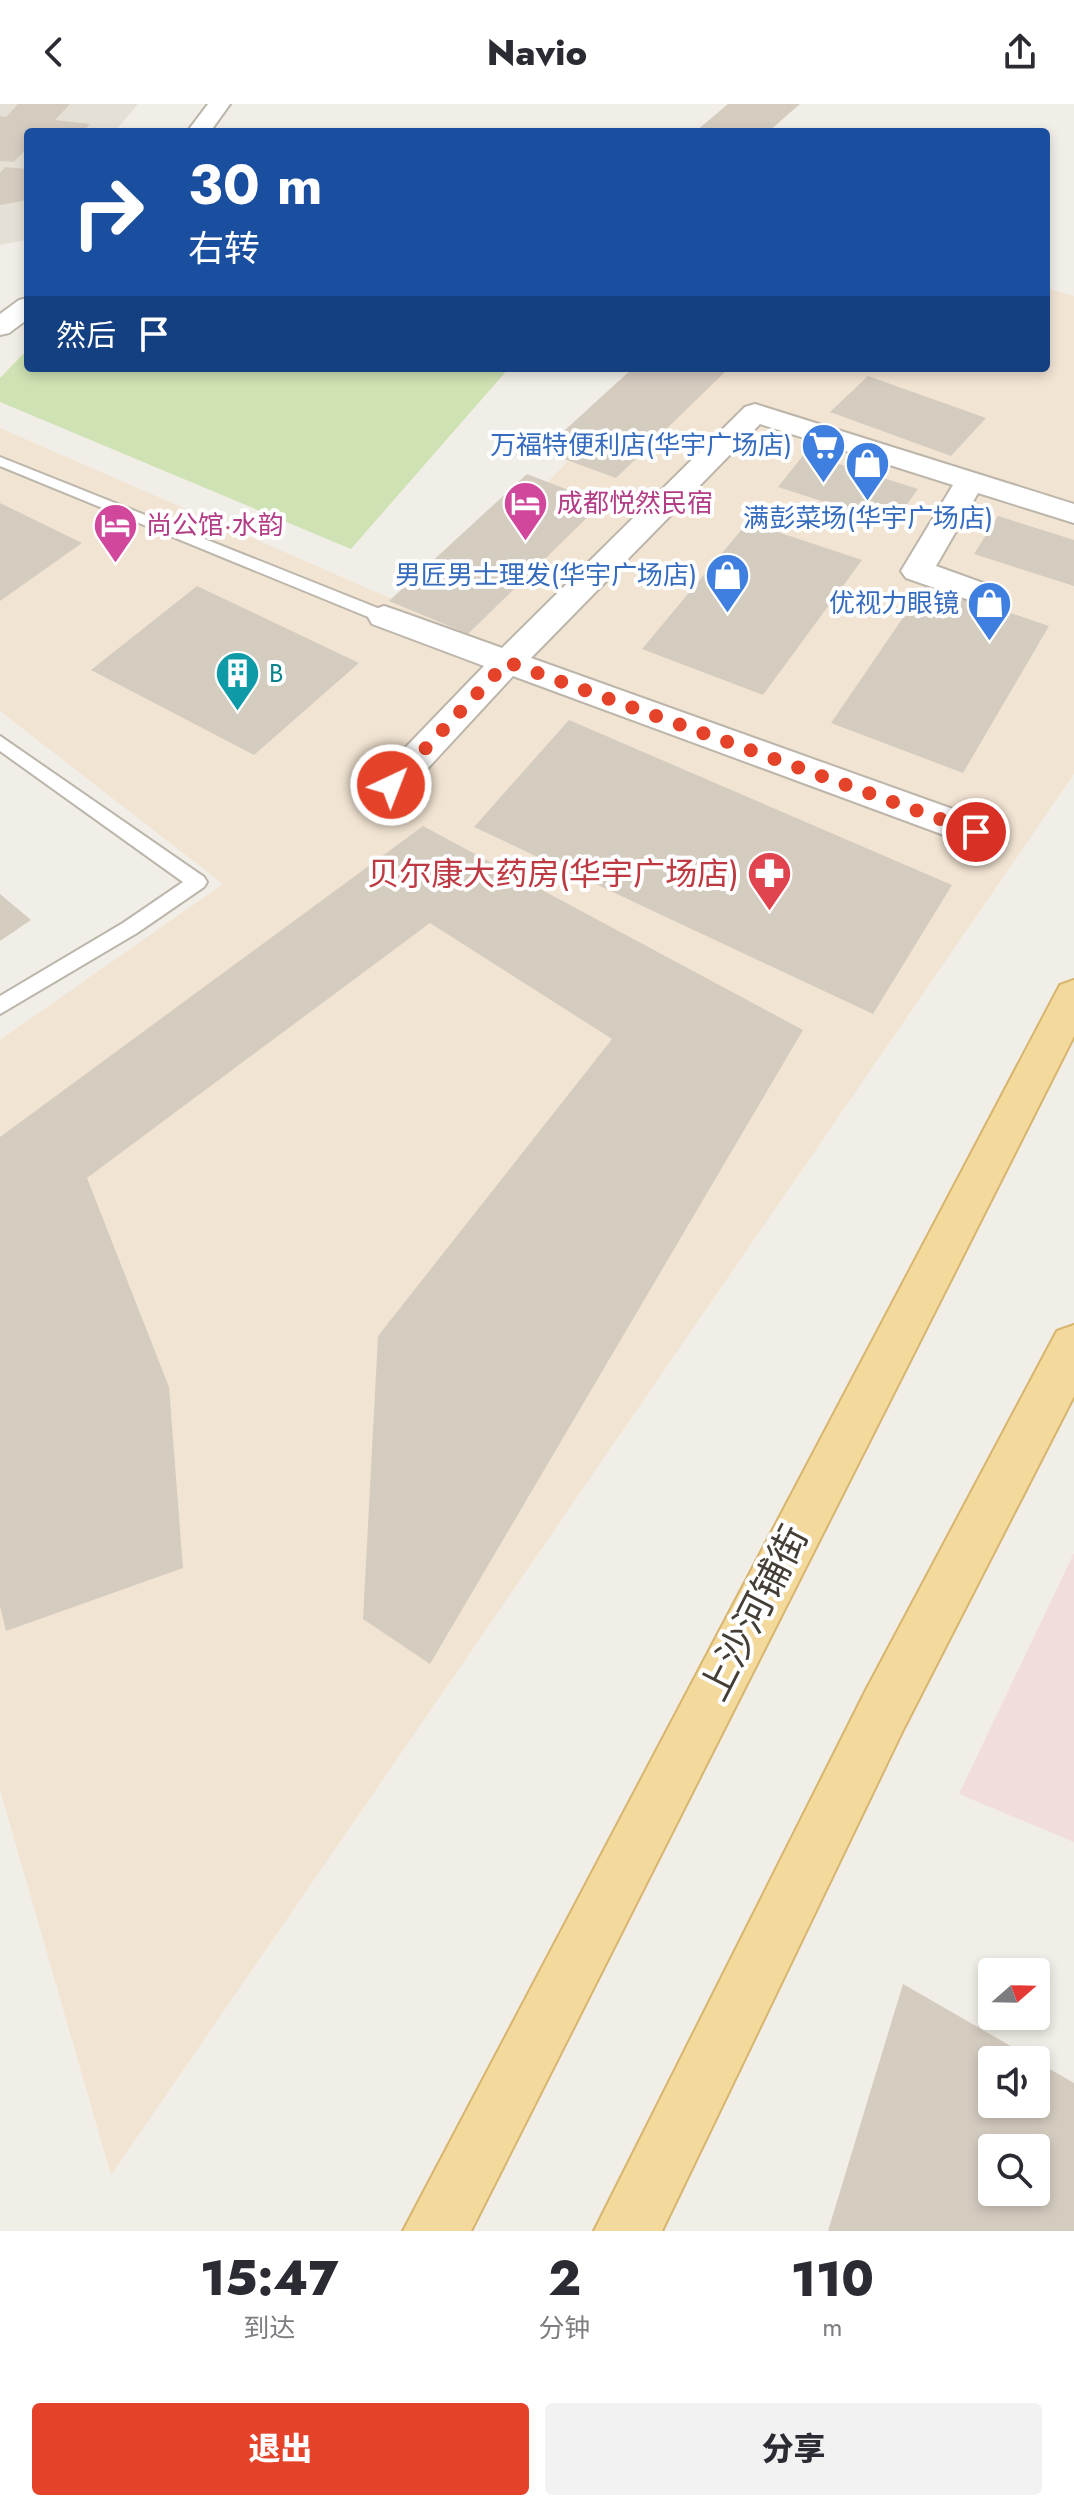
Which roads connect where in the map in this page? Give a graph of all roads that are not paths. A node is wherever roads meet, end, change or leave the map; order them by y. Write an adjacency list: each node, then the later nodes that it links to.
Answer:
1 (219, 104): 2 (street)
2 (201, 128)
3 (23, 296): 4 (street)
4 (0, 327)
5 (0, 461): 9 (lane)
6 (970, 481): 7 (street); 8 (street); 10 (street)
7 (1074, 514)
8 (986, 595)
9 (384, 617): 10 (street)
10 (507, 662): 12 (street); 13 (street)
11 (0, 742): 15 (lane)
12 (391, 785)
13 (976, 832)
14 (1074, 996): 17 (main road, 上沙河铺街)
15 (0, 1006)
16 (1074, 1347): 18 (main road)
17 (436, 2231)
18 (627, 2231)

